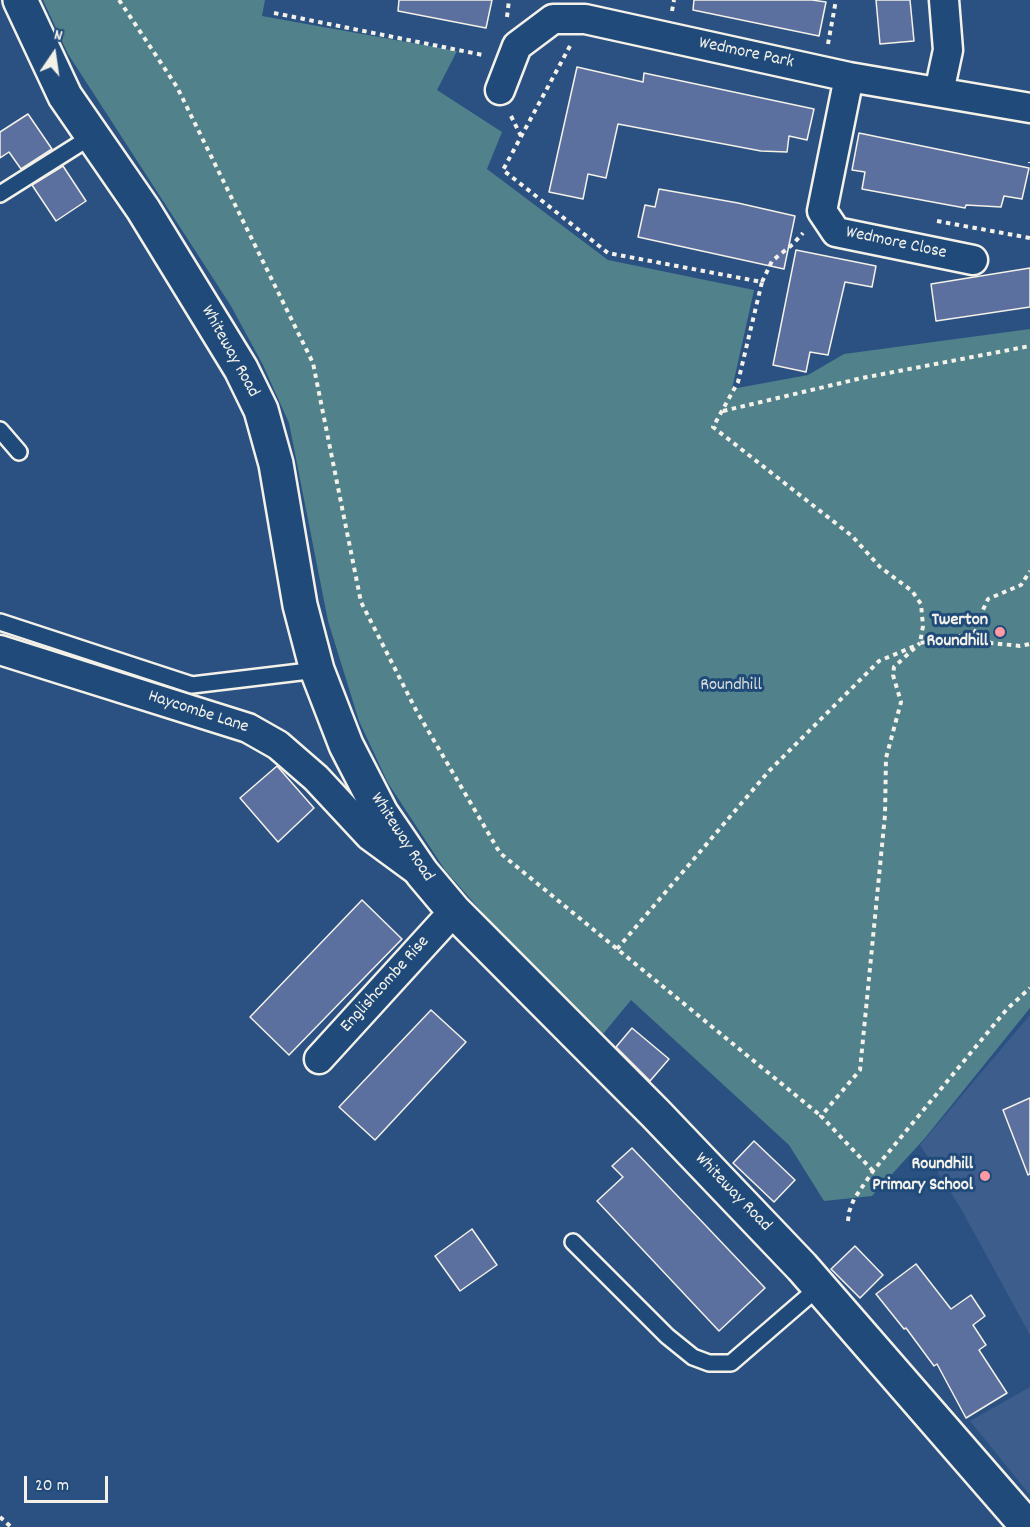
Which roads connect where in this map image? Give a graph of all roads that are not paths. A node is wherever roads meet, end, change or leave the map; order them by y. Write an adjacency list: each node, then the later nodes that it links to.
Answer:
1 (20, 0): 7 (street, Whiteway Road)
2 (944, 0): 5 (street)
3 (836, 74): 4 (street, Wedmore Park); 5 (street, Wedmore Park); 9 (street, Wedmore Close)
4 (500, 90)
5 (939, 92): 6 (street, Wedmore Park)
6 (1030, 108)
7 (92, 136): 8 (lane); 14 (street, Whiteway Road)
8 (0, 194)
9 (973, 260)
10 (0, 430): 11 (lane)
11 (19, 452)
12 (0, 622): 14 (lane)
13 (0, 650): 15 (street, Haycombe Lane)
14 (317, 670): 15 (street, Whiteway Road)
15 (422, 873): 16 (street, Whiteway Road)
16 (454, 911): 17 (street, Englishcombe Rise); 19 (street, Whiteway Road)
17 (319, 1059)
18 (573, 1242): 19 (lane)
19 (819, 1287): 20 (street, Whiteway Road)
20 (1028, 1527)

